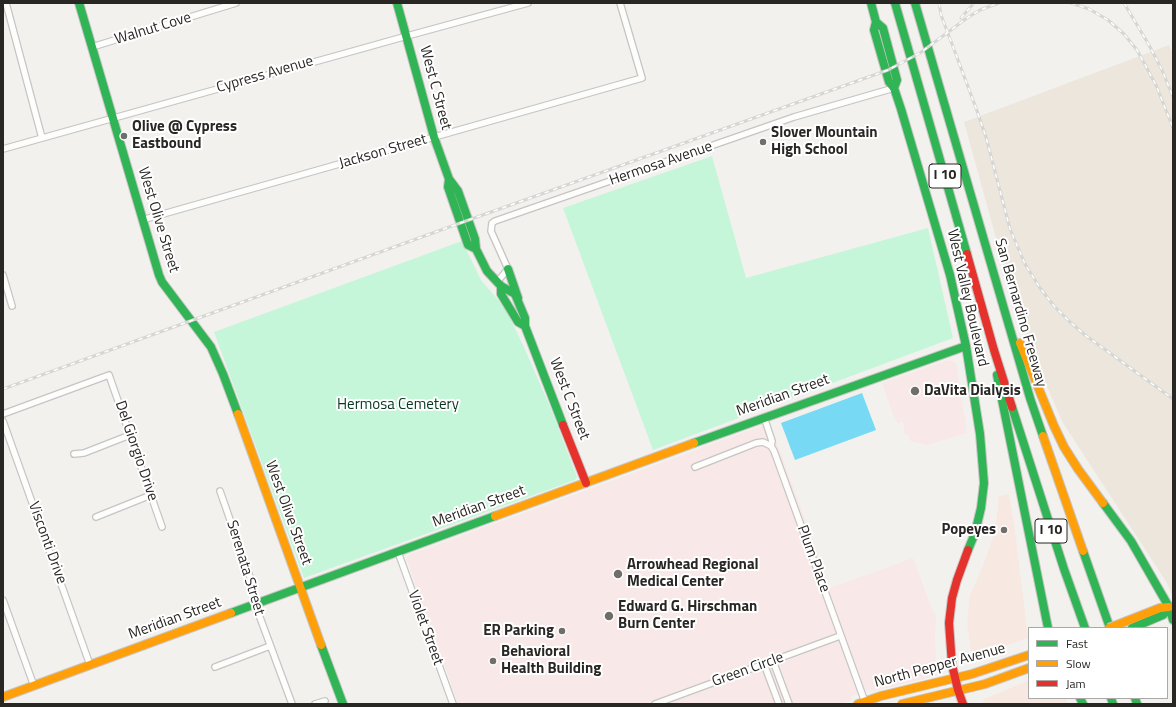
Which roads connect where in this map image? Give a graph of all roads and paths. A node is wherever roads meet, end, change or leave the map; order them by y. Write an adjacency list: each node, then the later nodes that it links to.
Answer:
1 (6, 3): 15 (street)
2 (79, 3): 11 (main road, West Olive Street)
3 (236, 3): 11 (street, Walnut Cove)
4 (398, 3): 10 (main road, West C Street)
5 (528, 3): 10 (street, Cypress Avenue)
6 (620, 3): 14 (street, Jackson Street)
7 (871, 3): 12 (main road, West Valley Boulevard)
8 (895, 3): 27 (main road, I 10)
9 (915, 3): 22 (main road, San Bernardino Freeway / I 10)
10 (407, 36): 13 (street, Cypress Avenue); 14 (main road, West C Street)
11 (92, 47): 13 (main road, West Olive Street)
12 (894, 88): 18 (street, Hermosa Avenue); 26 (main road, West Valley Boulevard)
13 (112, 118): 15 (street, Cypress Avenue); 17 (main road, West Olive Street)
14 (434, 137): 17 (street, Jackson Street); 21 (main road, West C Street)
15 (42, 138): 16 (street, Cypress Avenue)
16 (3, 149)
17 (142, 220): 41 (main road, West Olive Street)
18 (508, 269): 21 (street); 23 (main road)
19 (3, 275): 20 (street)
20 (4, 284): 24 (street)
21 (499, 284): 23 (main road, West C Street); 25 (main road, West C Street)
22 (1000, 292): 44 (main road); 48 (main road, San Bernardino Freeway / I 10)
23 (518, 301): 25 (main road, West C Street)
24 (12, 306)
25 (525, 326): 35 (main road, West C Street)
26 (966, 346): 29 (main road, Meridian Street); 59 (main road, West Valley Boulevard)
27 (994, 350): 46 (main road); 47 (main road, I 10)
28 (3, 414): 31 (street, Del Giorgio Drive)
29 (764, 417): 32 (street, Plum Place); 35 (main road, Meridian Street)
30 (3, 421): 56 (street, Visconti Drive)
31 (130, 435): 33 (street); 37 (street, Del Giorgio Drive)
32 (772, 446): 34 (street); 51 (street, Plum Place)
33 (74, 454)
34 (695, 467)
35 (586, 483): 40 (main road, Meridian Street)
36 (220, 490): 43 (street, Serenata Street)
37 (151, 495): 38 (street); 39 (street, Del Giorgio Drive)
38 (96, 517)
39 (162, 527)
40 (398, 552): 41 (main road, Meridian Street); 68 (street, Violet Street)
41 (300, 587): 43 (main road, Meridian Street); 67 (main road, West Olive Street)
42 (3, 600): 60 (street)
43 (255, 604): 52 (street, Serenata Street); 56 (main road, Meridian Street)
44 (1171, 606): 45 (main road); 49 (main road, bridge); 50 (main road)
45 (1173, 620)
46 (1048, 627)
47 (1085, 627)
48 (1109, 627)
49 (1112, 627)
50 (1134, 627)
51 (840, 636): 54 (street, Green Circle); 64 (street, Plum Place)
52 (270, 646): 57 (street); 65 (street, Serenata Street)
53 (1028, 655): 59 (main road, North Pepper Avenue)
54 (773, 661): 55 (street, Green Circle); 71 (street)
55 (764, 664): 69 (street, Green Circle); 70 (street)
56 (90, 665): 60 (main road, Meridian Street)
57 (215, 667)
58 (1028, 668): 61 (main road, North Pepper Avenue)
59 (955, 677): 61 (main road, West Valley Boulevard); 64 (main road, North Pepper Avenue)
60 (34, 686): 62 (main road, Meridian Street)
61 (958, 690): 72 (main road, North Pepper Avenue); 73 (main road, West Valley Boulevard)
62 (3, 697)
63 (325, 701): 66 (street)
64 (862, 703)
65 (292, 704)
66 (315, 704)
67 (343, 704)
68 (453, 704)
69 (655, 704)
70 (779, 704)
71 (789, 704)
72 (902, 704)
73 (963, 704)

